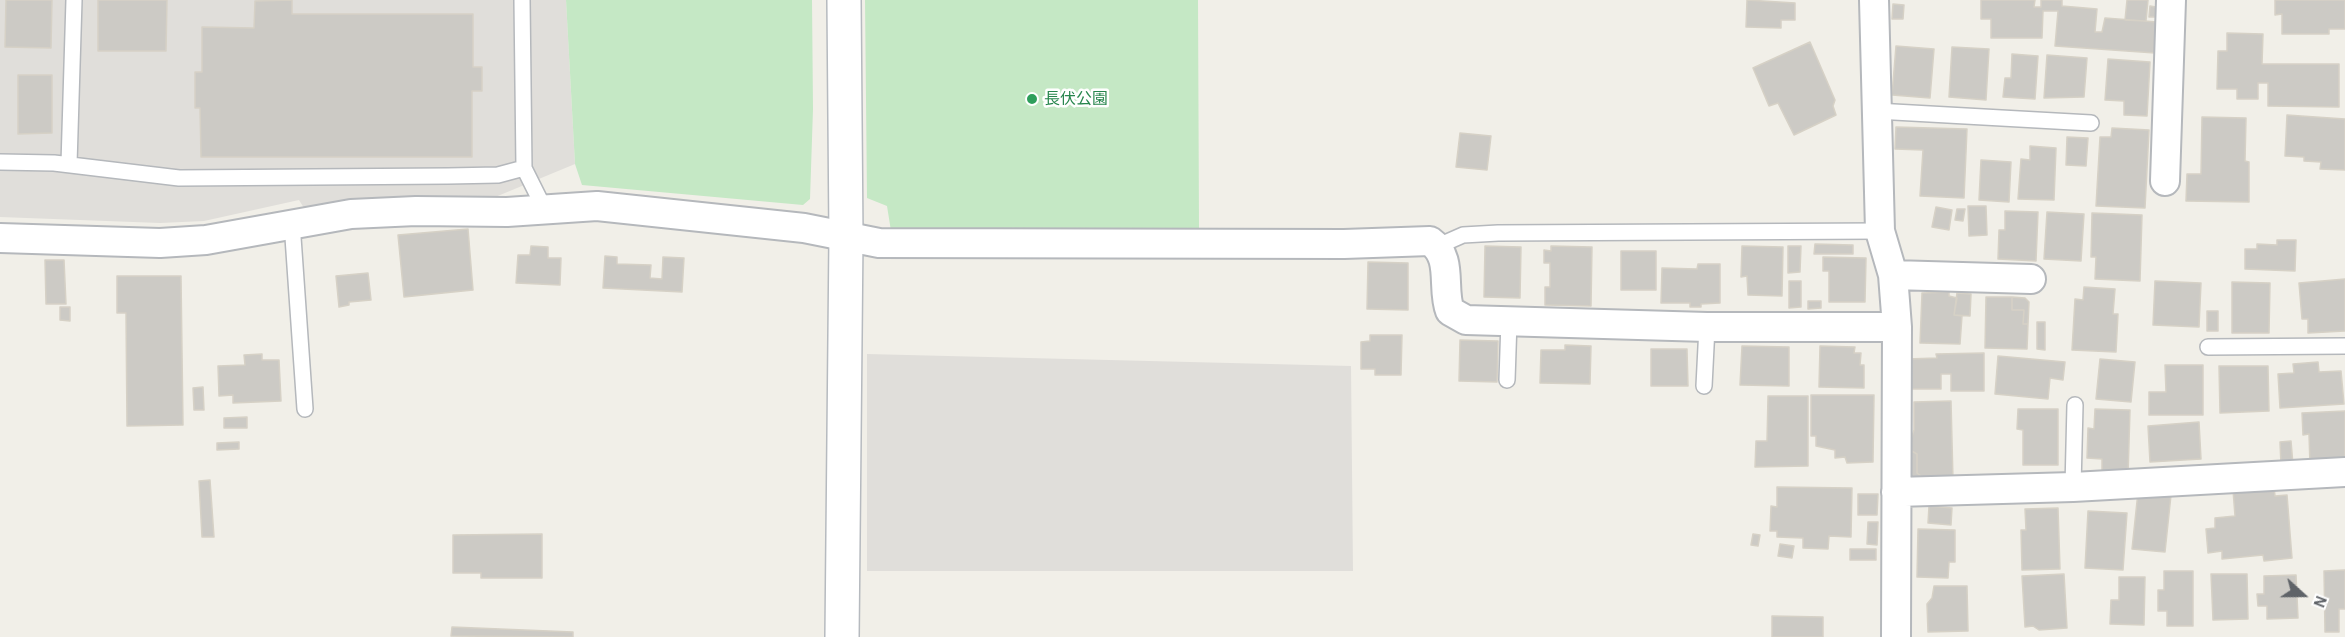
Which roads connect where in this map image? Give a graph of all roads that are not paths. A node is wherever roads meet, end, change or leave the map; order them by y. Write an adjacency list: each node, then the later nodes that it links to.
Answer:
1 (74, 0): 9 (lane)
2 (522, 0): 10 (lane)
3 (844, 0): 15 (street)
4 (1874, 0): 6 (street)
5 (2171, 0): 11 (street)
6 (1876, 111): 7 (lane); 14 (street)
7 (2091, 123)
8 (0, 162): 9 (lane)
9 (69, 164): 10 (lane)
10 (524, 168): 12 (lane)
11 (2165, 181)
12 (544, 208): 13 (street); 15 (street)
13 (292, 223): 16 (street); 28 (lane)
14 (1880, 231): 17 (lane); 18 (street)
15 (846, 237): 17 (street); 32 (street)
16 (0, 238)
17 (1438, 246): 20 (street)
18 (1893, 275): 19 (street); 22 (street)
19 (2031, 279)
20 (1509, 321): 21 (street); 25 (lane)
21 (1707, 327): 22 (street); 26 (lane)
22 (1897, 327): 31 (street)
23 (2345, 346): 24 (lane)
24 (2208, 347)
25 (1507, 380)
26 (1704, 387)
27 (2075, 405): 30 (lane)
28 (305, 410)
29 (2345, 472): 30 (street)
30 (2073, 487): 31 (street)
31 (1896, 492): 33 (street)
32 (842, 637)
33 (1896, 637)

